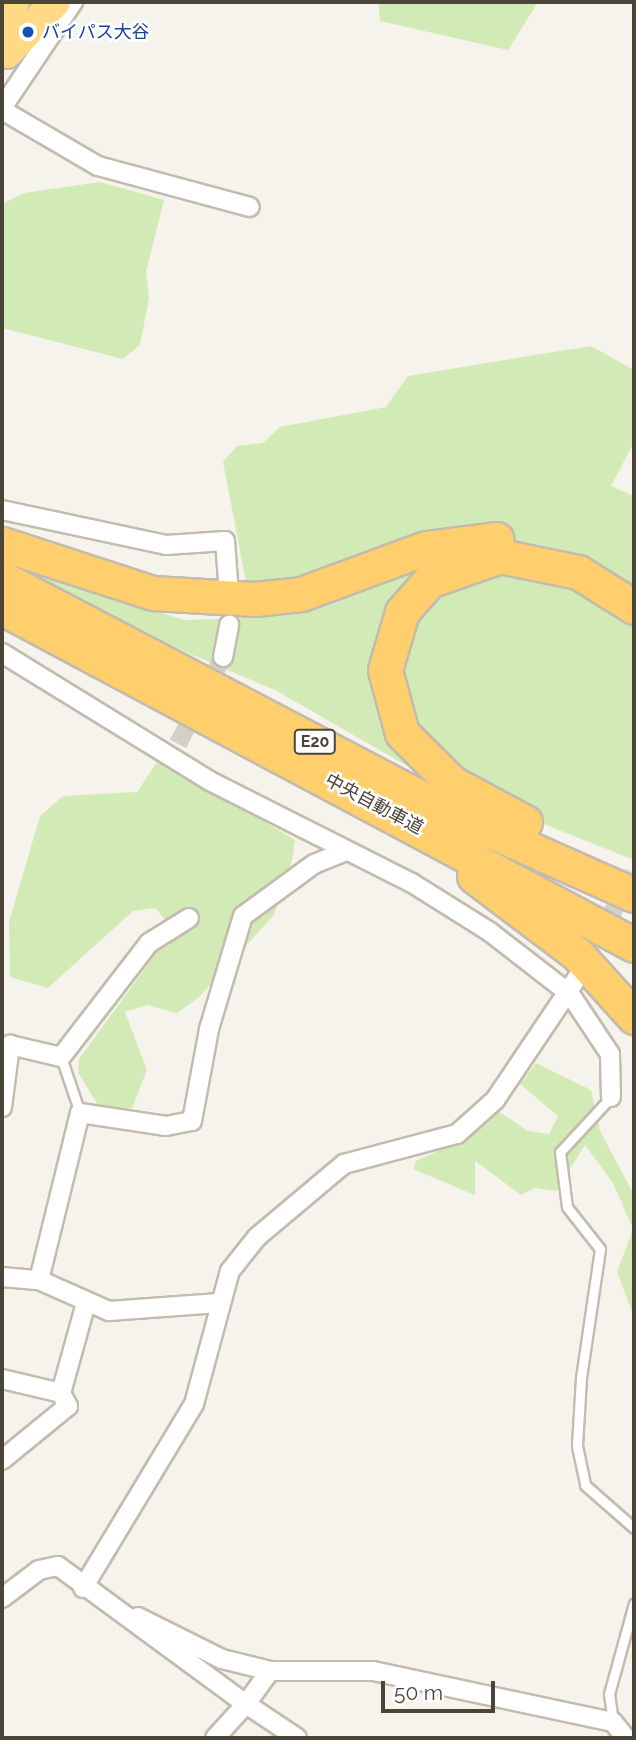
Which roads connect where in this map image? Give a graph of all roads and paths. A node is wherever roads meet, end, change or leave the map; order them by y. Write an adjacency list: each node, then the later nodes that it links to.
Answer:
1 (14, 2): 5 (highway)
2 (36, 2): 6 (highway)
3 (55, 2): 6 (highway)
4 (73, 2): 7 (street)
5 (2, 22)
6 (5, 58)
7 (2, 109): 8 (street)
8 (250, 207)
9 (2, 510): 12 (street)
10 (2, 544): 13 (highway)
11 (2, 578): 22 (highway, 中央自動車道 / E20)
12 (228, 581)
13 (634, 590)
14 (634, 607): 21 (highway)
15 (2, 608): 19 (highway, 中央自動車道 / E20)
16 (229, 625): 18 (street)
17 (2, 653): 20 (street)
18 (223, 657)
19 (110, 666): 24 (highway, 中央自動車道 / E20); 27 (highway)
20 (346, 851): 26 (street); 31 (street)
21 (634, 874)
22 (634, 895)
23 (190, 918): 28 (street)
24 (630, 941)
25 (579, 975): 26 (street)
26 (570, 994): 29 (street); 35 (street)
27 (634, 1017)
28 (61, 1057): 30 (street); 31 (lane)
29 (611, 1097): 39 (lane)
30 (2, 1107)
31 (80, 1113): 33 (street)
32 (2, 1277): 33 (street)
33 (39, 1280): 34 (street)
34 (86, 1303): 35 (street); 37 (street)
35 (219, 1303): 40 (street)
36 (2, 1379): 37 (street)
37 (61, 1393): 38 (street)
38 (2, 1460)
39 (634, 1528)
40 (83, 1588): 41 (street); 43 (street)
41 (2, 1598)
42 (634, 1603): 46 (lane)
43 (114, 1612): 44 (street); 45 (street)
44 (270, 1671): 45 (street); 46 (street)
45 (246, 1704): 47 (street); 48 (street)
46 (613, 1722): 49 (street)
47 (215, 1738)
48 (298, 1738)
49 (626, 1738)

